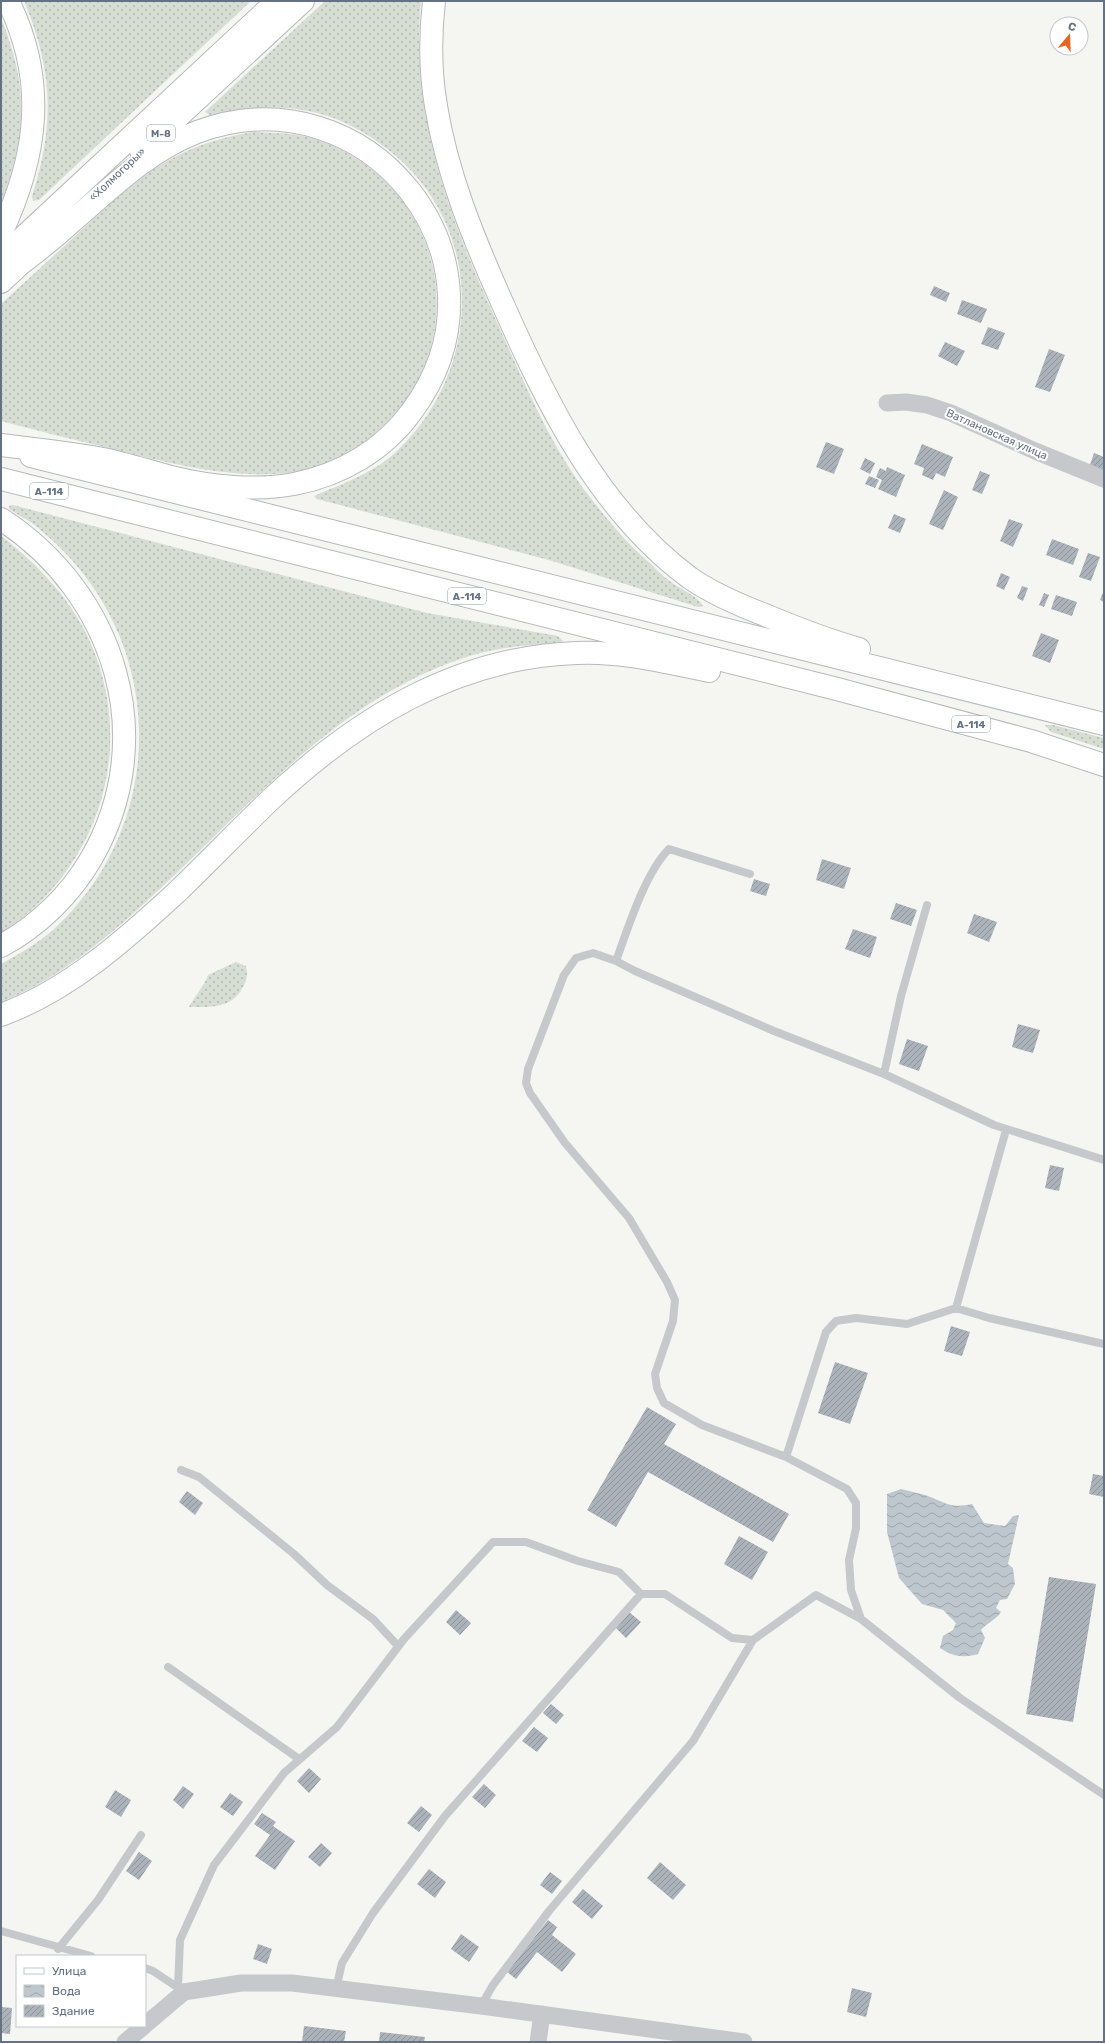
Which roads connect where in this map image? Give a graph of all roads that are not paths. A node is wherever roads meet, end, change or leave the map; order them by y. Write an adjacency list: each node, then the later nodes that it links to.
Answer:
1 (8, 1): 5 (main road)
2 (277, 1): 6 (main road, «Холмогоры» / М-8)
3 (303, 1): 6 (main road, «Холмогоры» / М-8)
4 (434, 1): 14 (main road)
5 (1, 233)
6 (10, 261): 7 (main road, «Холмогоры» / М-8); 9 (main road)
7 (1, 282)
8 (887, 403): 12 (street, Ватлановская улица)
9 (1, 445)
10 (1, 448): 14 (main road)
11 (1, 479): 15 (main road, А-114)
12 (1104, 479)
13 (1, 519): 20 (main road)
14 (1008, 701): 16 (main road)
15 (941, 716): 17 (main road, А-114); 22 (main road)
16 (1104, 724)
17 (1104, 765)
18 (750, 874): 21 (lane)
19 (927, 905): 23 (lane)
20 (1, 946)
21 (616, 961): 23 (lane); 28 (lane)
22 (1, 1015)
23 (884, 1074): 24 (lane)
24 (1006, 1130): 25 (lane); 26 (lane)
25 (1104, 1160)
26 (956, 1308): 27 (lane); 28 (lane)
27 (1104, 1344)
28 (786, 1457): 31 (lane)
29 (180, 1470): 33 (lane)
30 (641, 1594): 32 (lane); 33 (lane); 43 (lane)
31 (861, 1619): 32 (lane); 36 (lane)
32 (753, 1640): 44 (lane)
33 (398, 1646): 35 (lane)
34 (168, 1667): 35 (lane)
35 (299, 1759): 42 (lane)
36 (1104, 1795)
37 (141, 1835): 39 (lane)
38 (1, 1932): 39 (lane)
39 (58, 1948): 40 (lane)
40 (87, 1955)
41 (146, 1969): 42 (lane)
42 (181, 1990): 43 (street); 46 (street)
43 (336, 1990): 44 (street)
44 (481, 2006): 45 (street)
45 (542, 2014): 49 (street); 50 (street)
46 (146, 2025)
47 (144, 2027): 48 (street)
48 (125, 2042)
49 (538, 2042)
50 (744, 2042)

